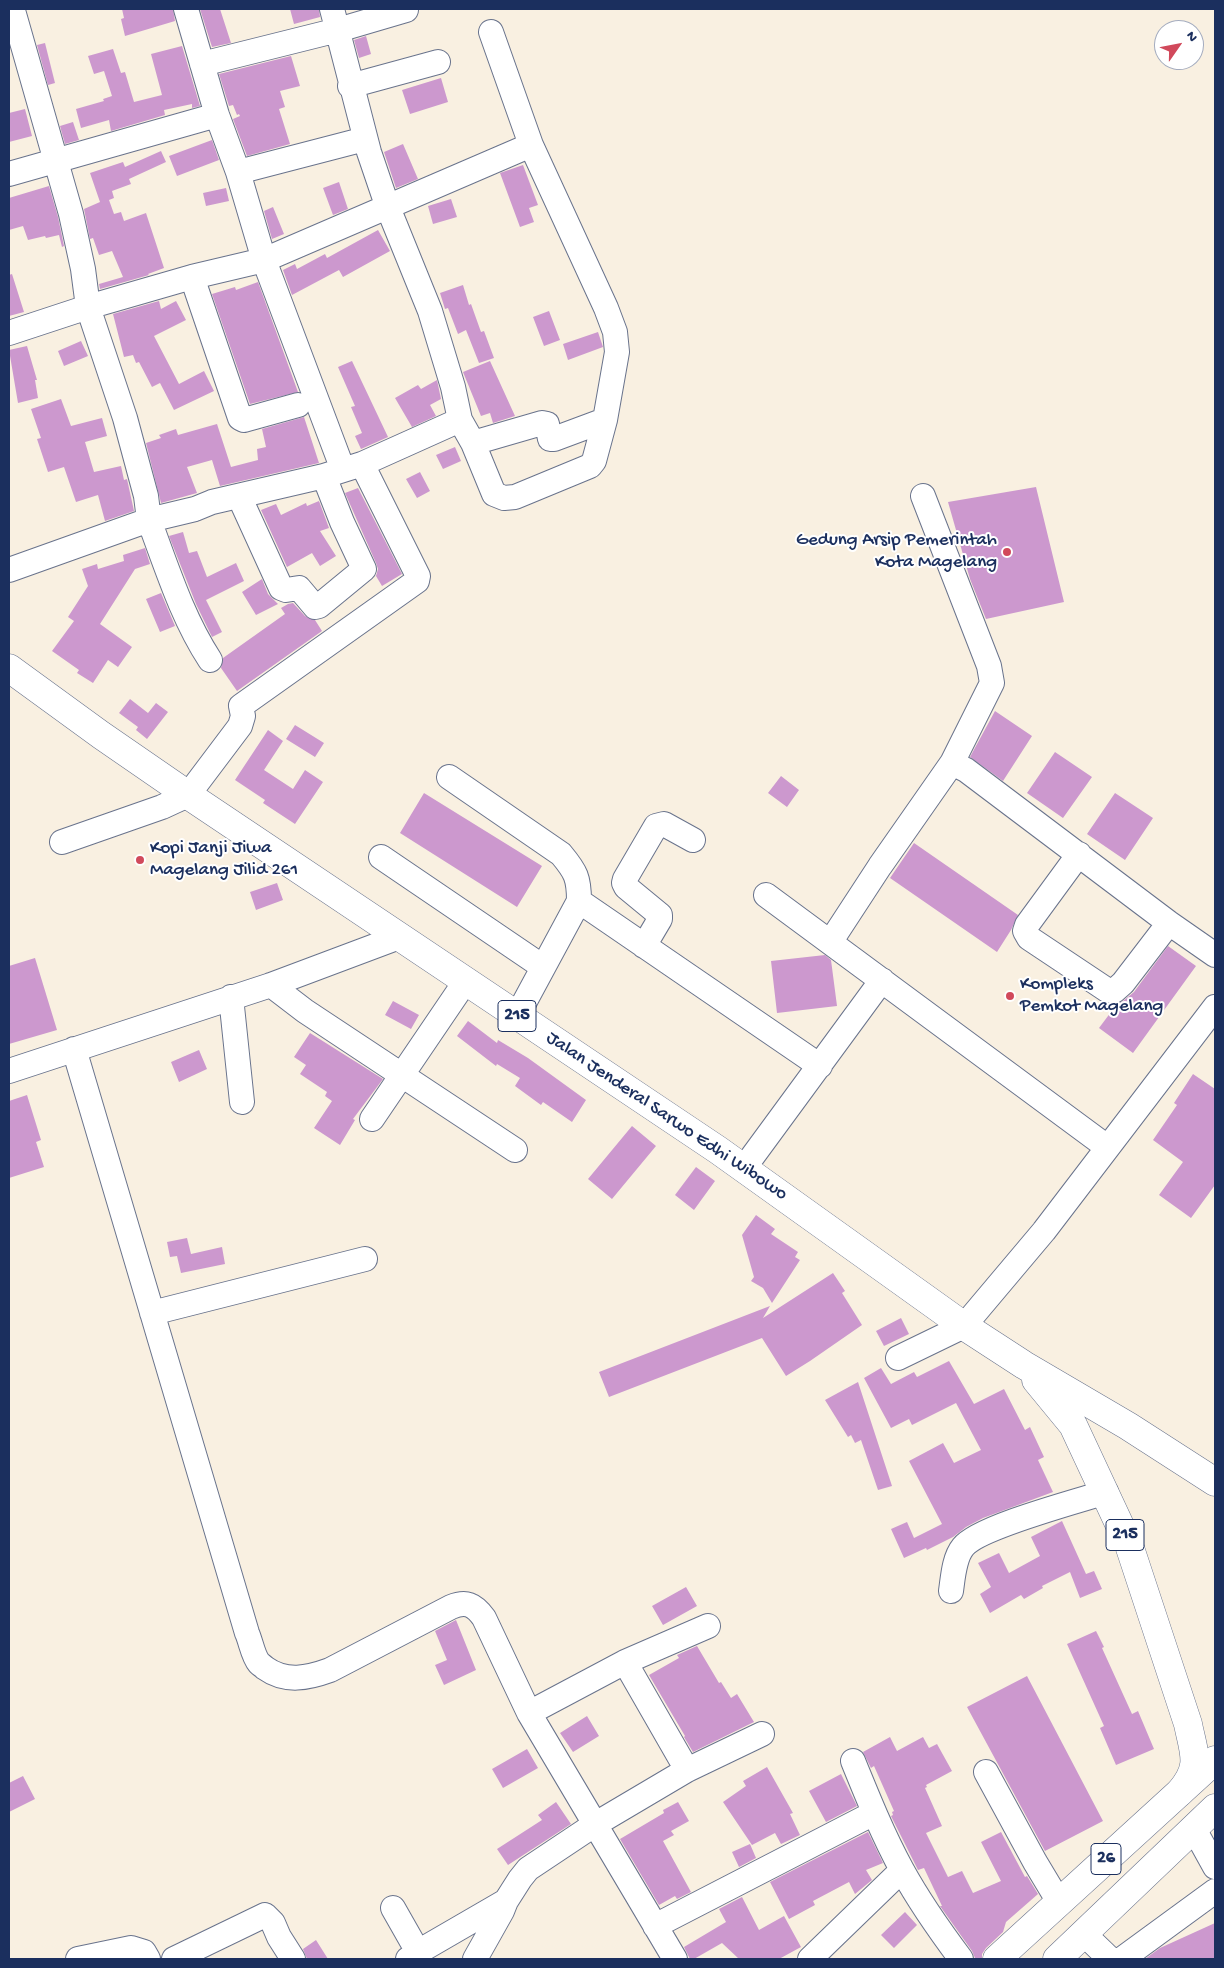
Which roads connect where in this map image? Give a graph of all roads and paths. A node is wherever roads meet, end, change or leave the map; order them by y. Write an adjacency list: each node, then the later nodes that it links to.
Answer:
1 (11, 9): 12 (street)
2 (186, 9): 7 (street)
3 (406, 10): 4 (street)
4 (335, 19): 7 (street); 8 (street)
5 (491, 32): 11 (street)
6 (438, 62): 8 (street)
7 (202, 64): 9 (street)
8 (350, 86): 10 (street)
9 (217, 115): 12 (street); 13 (street)
10 (365, 140): 13 (street); 15 (street)
11 (531, 145): 15 (street); 22 (street)
12 (54, 160): 14 (street); 18 (street)
13 (238, 172): 16 (street)
14 (9, 174)
15 (387, 205): 16 (street); 21 (street)
16 (264, 260): 17 (street); 24 (street)
17 (192, 277): 18 (street); 20 (street)
18 (88, 307): 19 (street); 27 (street)
19 (9, 333)
20 (298, 405)
21 (460, 420): 23 (street); 24 (street)
22 (605, 420): 23 (street); 23 (street)
23 (473, 443)
24 (343, 470): 25 (street); 25 (street); 33 (street)
25 (239, 496): 27 (street)
26 (923, 496): 31 (street)
27 (149, 520): 28 (street); 29 (street)
28 (9, 570)
29 (210, 660)
30 (9, 668): 33 (main road, Jalan Jenderal Sarwo Edhi Wibowo / 215)
31 (952, 762): 36 (street); 42 (street)
32 (449, 777): 39 (street)
33 (188, 795): 35 (street); 41 (main road, Jalan Jenderal Sarwo Edhi Wibowo / 215)
34 (693, 840): 43 (street)
35 (62, 842)
36 (1078, 854): 40 (street); 40 (street)
37 (380, 857): 45 (street)
38 (766, 895): 42 (street)
39 (579, 901): 43 (street); 45 (street)
40 (1169, 923): 44 (street)
41 (399, 937): 47 (main road, Jalan Jenderal Sarwo Edhi Wibowo / 215); 48 (street)
42 (831, 941): 46 (street)
43 (644, 946): 53 (street)
44 (1215, 955)
45 (543, 967): 51 (street)
46 (882, 980): 53 (street); 58 (street)
47 (466, 982): 51 (main road, Jalan Jenderal Sarwo Edhi Wibowo / 215); 55 (street)
48 (271, 985): 49 (street); 55 (street)
49 (231, 997): 52 (street); 56 (street)
50 (1215, 1009): 58 (street)
51 (517, 1016): 60 (main road, Jalan Jenderal Sarwo Edhi Wibowo / 215)
52 (74, 1049): 54 (street); 62 (street)
53 (820, 1066): 60 (street)
54 (9, 1071)
55 (401, 1076): 57 (street); 59 (street)
56 (242, 1102)
57 (372, 1119)
58 (1107, 1147): 63 (street)
59 (515, 1150)
60 (744, 1168): 63 (main road, Jalan Jenderal Sarwo Edhi Wibowo / 215)
61 (365, 1259): 62 (street)
62 (152, 1313): 72 (street)
63 (964, 1326): 64 (street); 65 (main road, Jalan Jenderal Sarwo Edhi Wibowo / 215)
64 (898, 1358)
65 (1024, 1365): 66 (main road, Jalan Jenderal Sarwo Edhi Wibowo / 215); 67 (main road, Jalan Jenderal Sarwo Edhi Wibowo / 215)
66 (1128, 1426): 67 (main road); 68 (main road, Jalan Jenderal Sarwo Edhi Wibowo / 215)
67 (1101, 1480): 69 (street); 73 (main road, Jalan Jenderal Sarwo Edhi Wibowo / 215)
68 (1215, 1482)
69 (951, 1591)
70 (708, 1626): 71 (street)
71 (625, 1662): 72 (street); 77 (street)
72 (529, 1713): 82 (street)
73 (1188, 1724): 76 (main road, Jalan Jenderal Sarwo Edhi Wibowo); 79 (main road, Jalan Jenderal Sarwo Edhi Wibowo / 215)
74 (762, 1734): 77 (street)
75 (854, 1761): 81 (street)
76 (1215, 1761): 79 (main road, 26)
77 (687, 1770): 82 (street)
78 (986, 1772): 87 (street)
79 (1174, 1798): 87 (main road, 26)
80 (1215, 1808): 83 (main road, 26)
81 (874, 1813): 85 (street); 90 (street)
82 (594, 1825): 88 (street); 90 (street)
83 (1194, 1829): 84 (street); 91 (main road, 26)
84 (1215, 1867)
85 (902, 1870): 99 (street); 100 (street)
86 (1215, 1891): 104 (street)
87 (1059, 1902): 101 (main road, 26)
88 (504, 1906): 92 (street); 97 (street)
89 (393, 1908): 92 (street)
90 (654, 1926): 98 (street)
91 (1084, 1934): 102 (main road, 26); 103 (street)
92 (413, 1955)
93 (78, 1959): 94 (street)
94 (148, 1959)
95 (174, 1959): 96 (street)
96 (293, 1959)
97 (475, 1959)
98 (674, 1959)
99 (810, 1959)
100 (961, 1959)
101 (997, 1959)
102 (1057, 1959)
103 (1110, 1959)
104 (1122, 1959)

